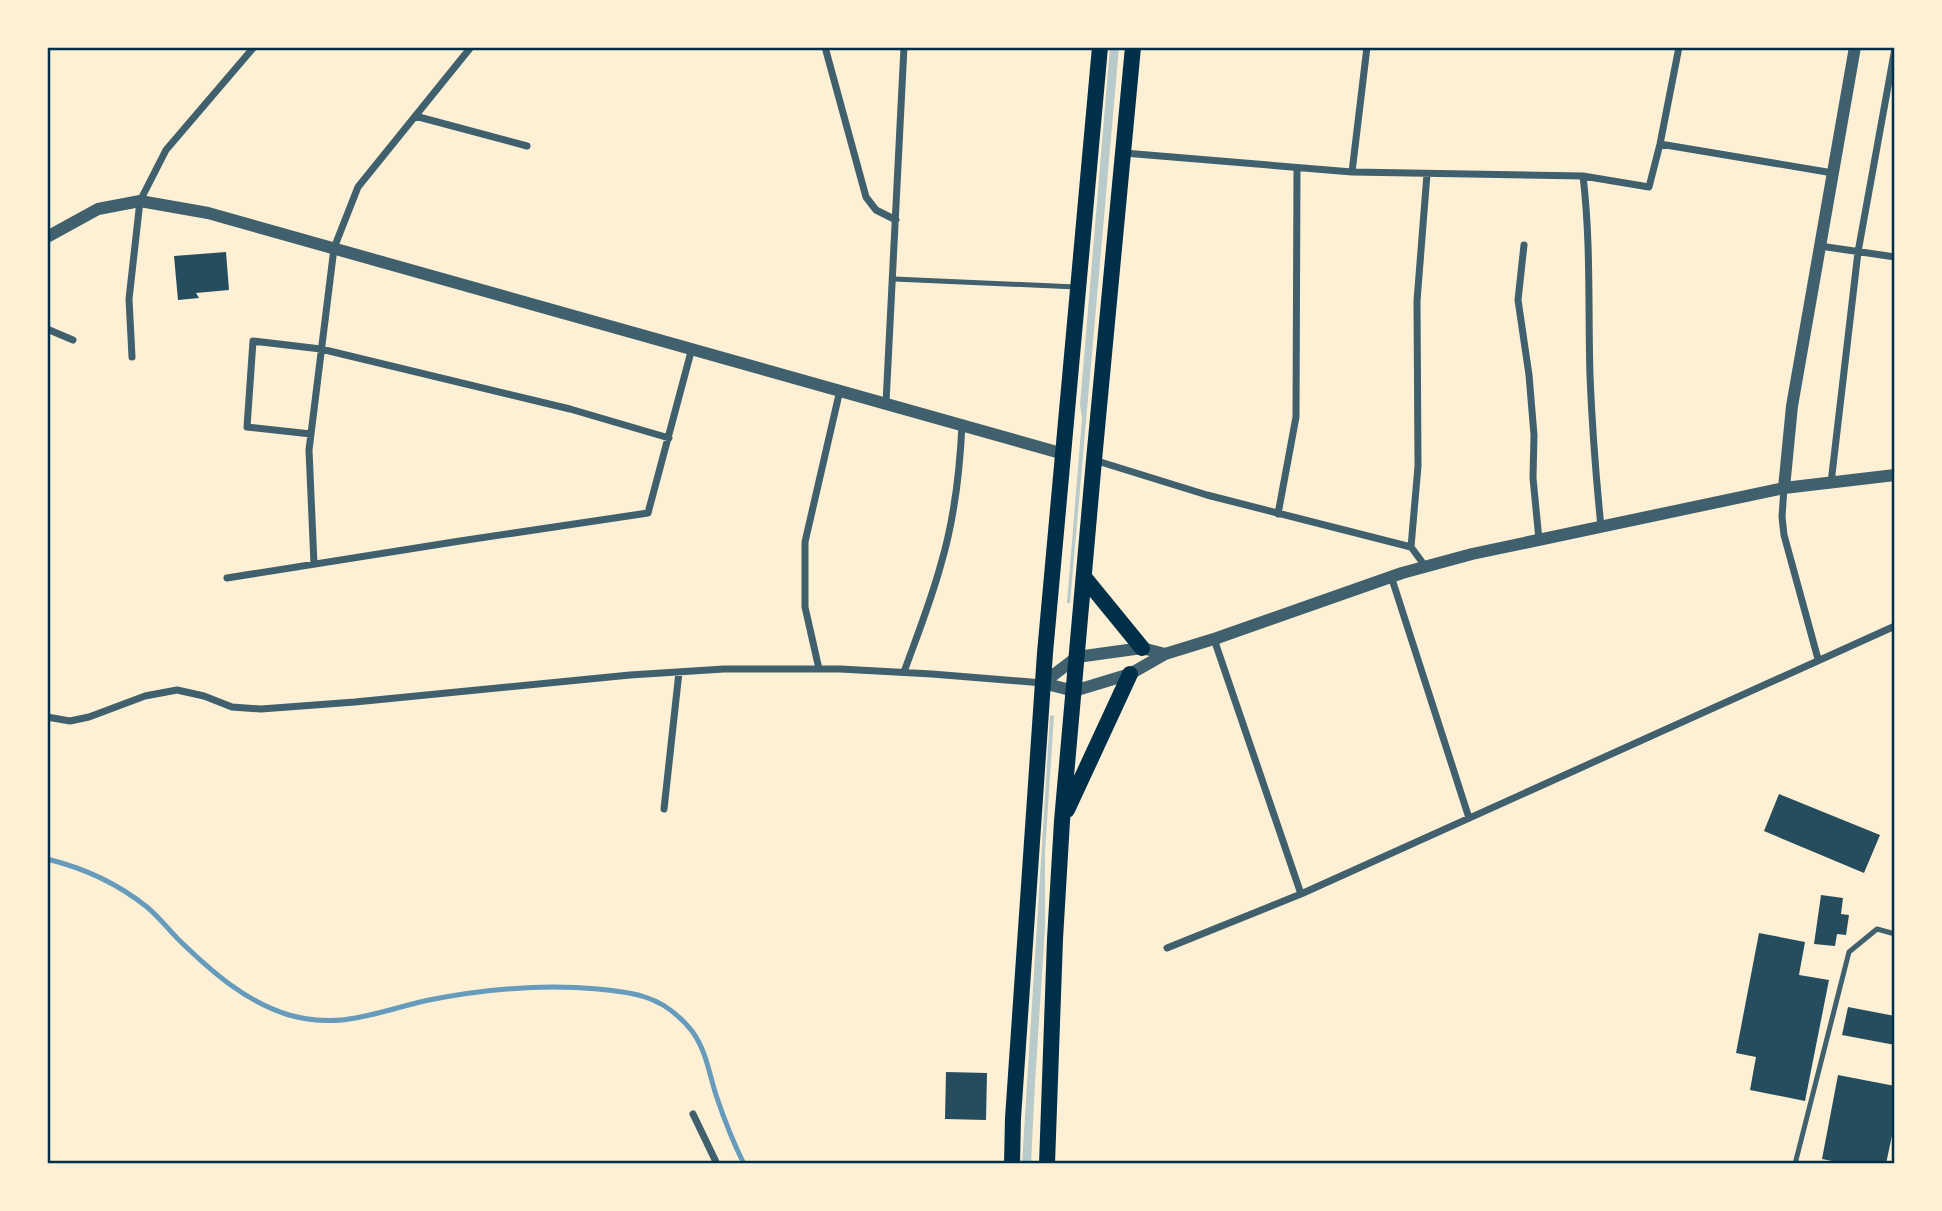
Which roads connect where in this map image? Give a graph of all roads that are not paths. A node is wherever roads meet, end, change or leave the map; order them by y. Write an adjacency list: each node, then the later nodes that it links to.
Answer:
1 (254, 47): 20 (street)
2 (471, 47): 11 (street)
3 (825, 47): 21 (street)
4 (904, 47): 21 (street)
5 (1100, 47): 29 (highway)
6 (1133, 47): 14 (highway)
7 (1367, 47): 16 (street)
8 (1679, 47): 12 (street)
9 (1855, 47): 17 (street)
10 (1895, 48): 26 (street)
11 (415, 116): 13 (street); 25 (street)
12 (1660, 144): 17 (street); 19 (street)
13 (527, 146)
14 (1124, 153): 15 (street); 41 (highway)
15 (1297, 167): 16 (street); 45 (street)
16 (1352, 172): 18 (street)
17 (1833, 173): 24 (street)
18 (1427, 174): 19 (street); 48 (street)
19 (1583, 176): 46 (street)
20 (140, 201): 22 (street); 25 (street); 34 (street)
21 (896, 220): 28 (street)
22 (47, 237)
23 (1524, 245): 47 (street)
24 (1820, 246): 26 (street); 44 (street)
25 (334, 248): 32 (street); 33 (street)
26 (1858, 252): 27 (street); 43 (street)
27 (1895, 257)
28 (894, 279): 29 (lane); 36 (street)
29 (1079, 287): 40 (highway)
30 (47, 329): 31 (street)
31 (73, 340)
32 (691, 348): 35 (street); 39 (street)
33 (321, 349): 38 (street); 38 (street); 39 (street)
34 (132, 357)
35 (841, 390): 36 (street); 60 (street)
36 (886, 403): 37 (street)
37 (962, 424): 40 (street); 62 (street)
38 (311, 434): 49 (street)
39 (669, 438): 49 (street)
40 (1064, 454): 64 (highway)
41 (1094, 460): 45 (street); 52 (highway)
42 (1895, 475): 43 (street)
43 (1831, 483): 44 (street)
44 (1784, 488): 46 (street); 59 (street)
45 (1278, 514): 48 (street)
46 (1601, 527): 47 (street)
47 (1539, 540): 50 (street)
48 (1411, 547): 50 (street)
49 (314, 564): 53 (street)
50 (1425, 566): 51 (street)
51 (1391, 576): 55 (street); 68 (street)
52 (1084, 577): 56 (highway); 58 (highway)
53 (227, 578)
54 (1895, 626): 59 (street)
55 (1217, 638): 57 (street); 70 (street)
56 (1142, 648): 57 (street); 58 (street)
57 (1165, 654): 63 (street)
58 (1077, 657): 64 (street); 65 (highway)
59 (1818, 659): 68 (street)
60 (819, 669): 61 (street); 62 (street)
61 (679, 672): 66 (street); 67 (street)
62 (904, 672): 64 (street)
63 (1129, 674): 65 (street); 69 (highway)
64 (1043, 683): 65 (street); 75 (highway)
65 (1074, 691): 69 (highway)
66 (47, 718)
67 (664, 809)
68 (1469, 818): 70 (street)
69 (1062, 821): 76 (highway)
70 (1301, 894): 72 (street)
71 (1895, 934): 77 (lane)
72 (1167, 948)
73 (693, 1114): 74 (street)
74 (717, 1164)
75 (1012, 1164)
76 (1047, 1164)
77 (1795, 1164)

